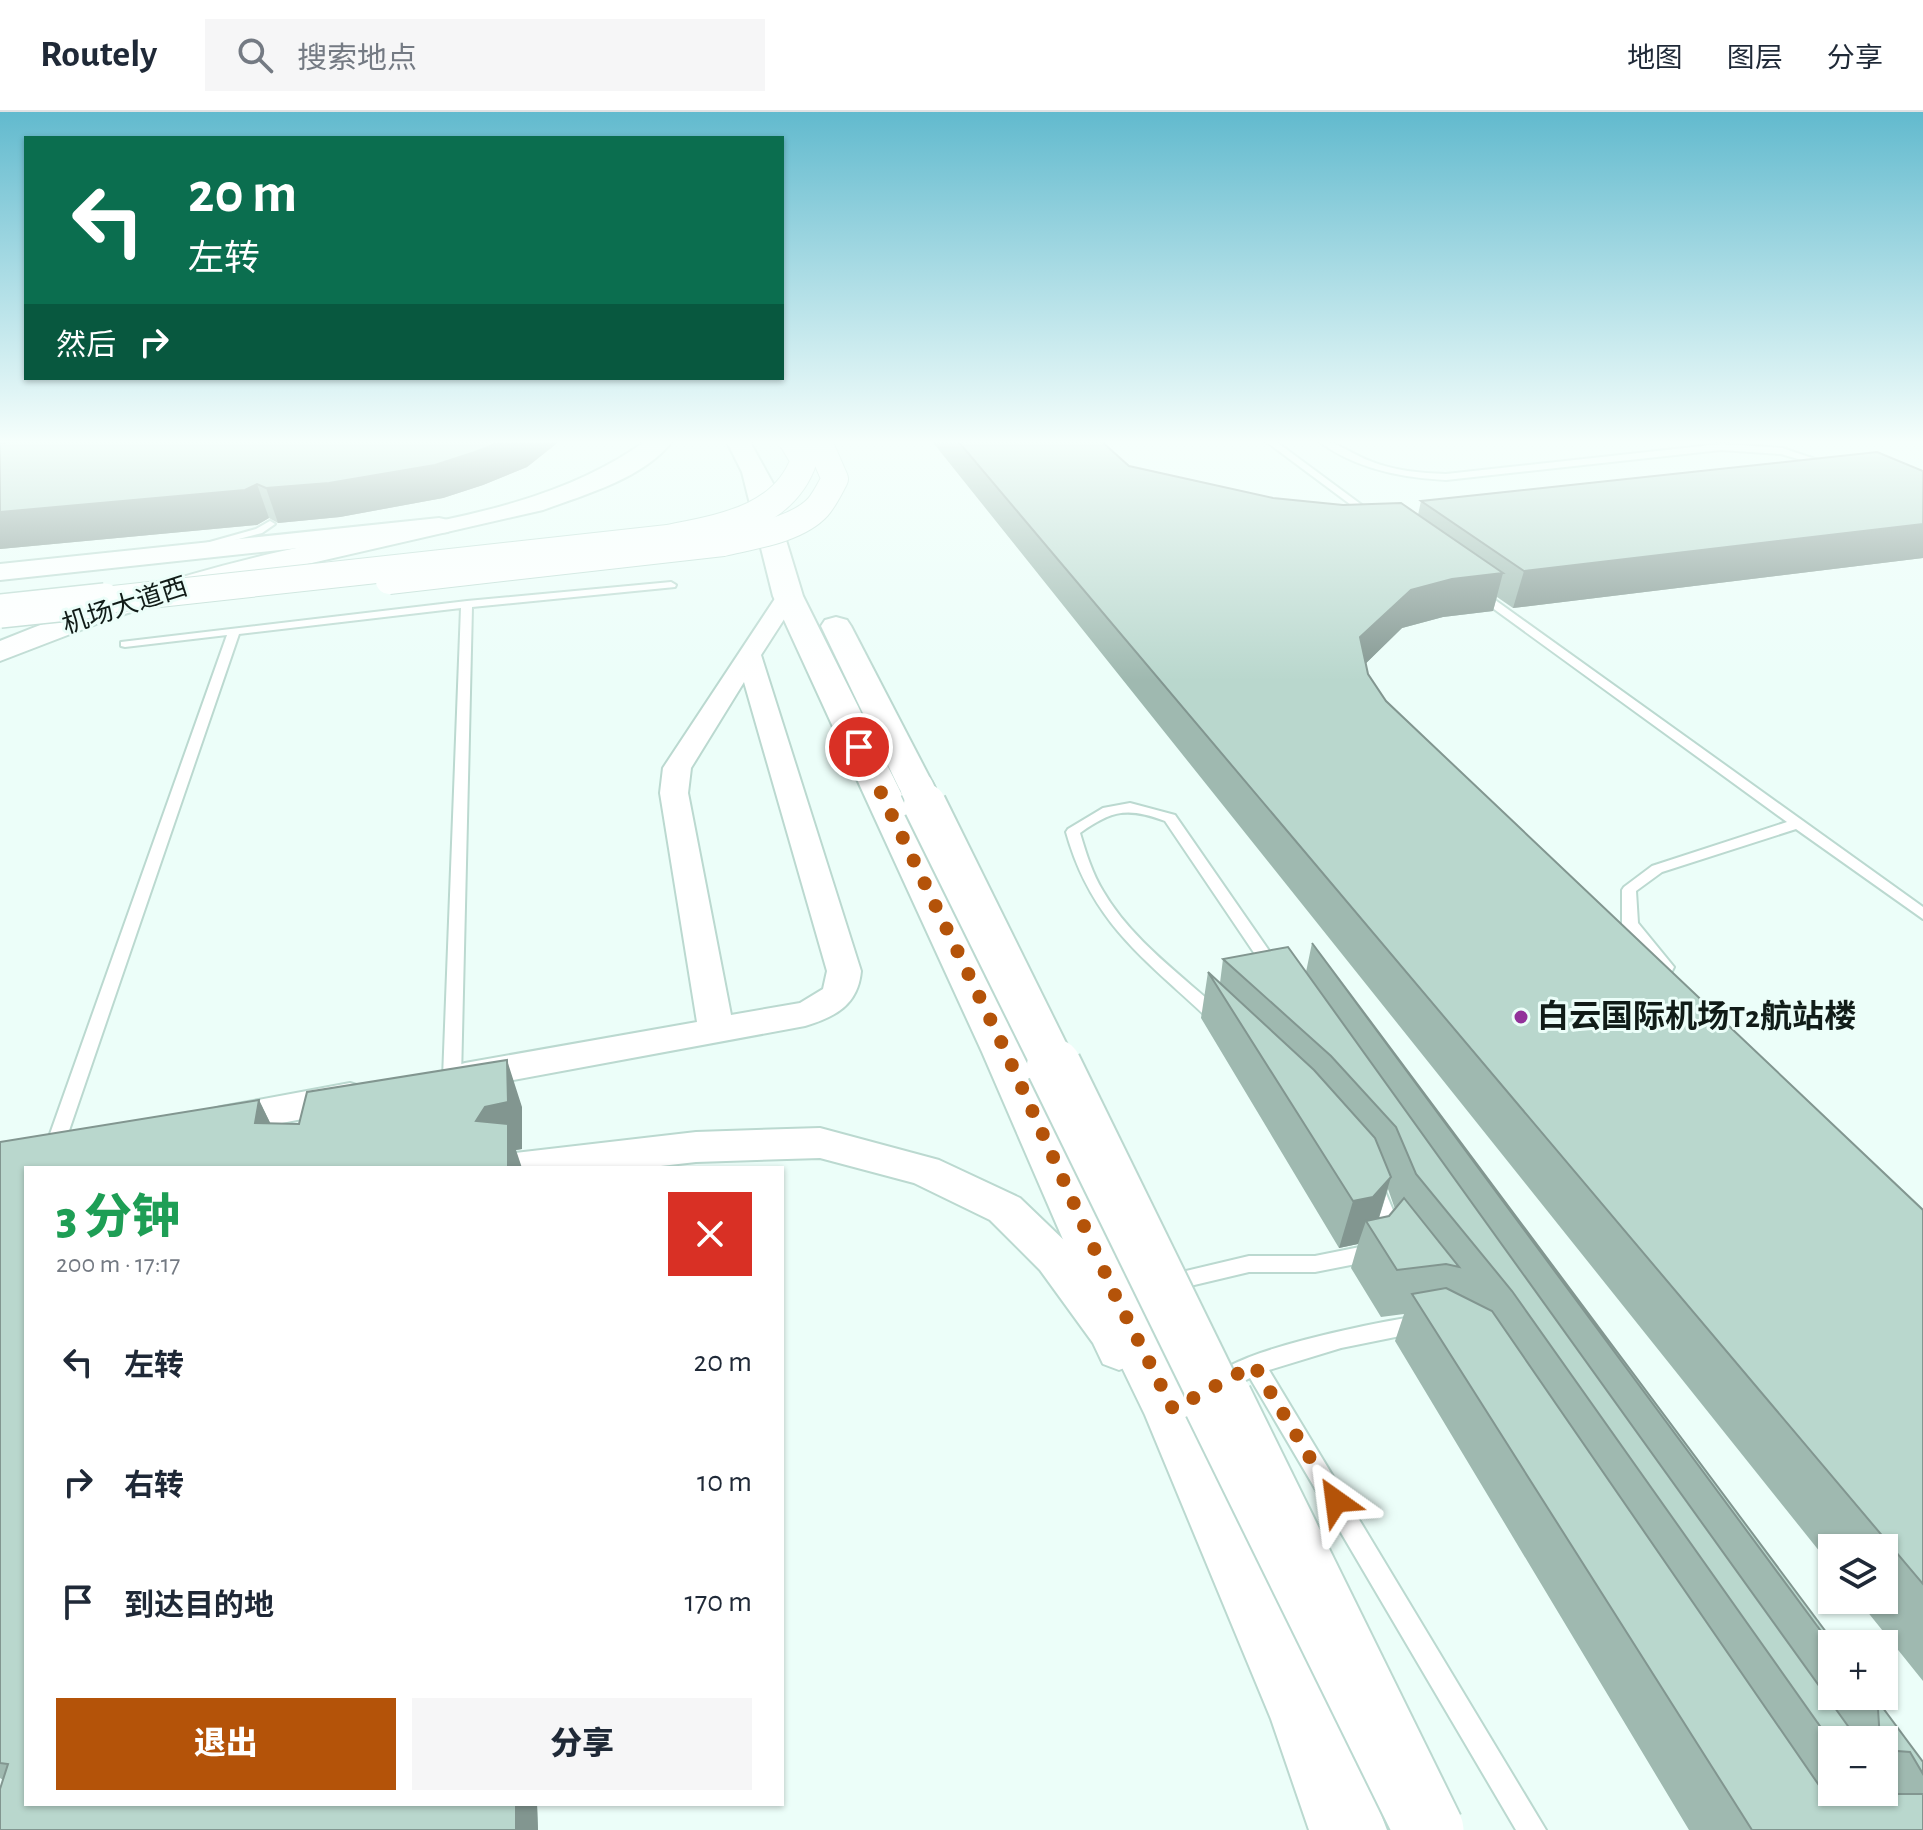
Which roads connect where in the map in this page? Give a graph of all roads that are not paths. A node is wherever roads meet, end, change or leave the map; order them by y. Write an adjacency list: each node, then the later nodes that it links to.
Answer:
1 (467, 520): 8 (main road, 机场大道西)
2 (670, 520): 22 (main road)
3 (737, 520): 14 (main road, bridge)
4 (780, 520): 15 (main road)
5 (791, 520): 14 (main road, bridge)
6 (1378, 520): 9 (lane)
7 (270, 524): 10 (lane)
8 (452, 524): 10 (main road); 20 (main road, 机场大道西)
9 (1389, 528)
10 (148, 558): 11 (main road)
11 (0, 572)
12 (1466, 584): 23 (lane)
13 (671, 585): 16 (lane)
14 (151, 595): 17 (main road, bridge)
15 (810, 596): 21 (street); 37 (main road); 43 (main road, bridge)
16 (467, 604): 18 (lane); 29 (lane)
17 (0, 611)
18 (234, 631): 19 (lane); 33 (lane)
19 (125, 644)
20 (0, 652)
21 (749, 655): 27 (street); 27 (street)
22 (0, 672)
23 (1799, 823): 24 (lane); 25 (lane)
24 (1923, 914)
25 (1677, 978)
26 (1287, 988): 28 (lane)
27 (716, 1031): 29 (street)
28 (1236, 1036)
29 (421, 1084): 30 (street)
30 (311, 1104): 31 (street); 32 (street)
31 (186, 1127)
32 (305, 1142)
33 (40, 1153): 34 (street)
34 (85, 1166)
35 (532, 1166): 41 (street)
36 (1362, 1169): 37 (lane)
37 (1130, 1291): 40 (main road)
38 (1443, 1330): 39 (lane)
39 (1254, 1365): 40 (lane); 44 (lane)
40 (1173, 1409): 42 (main road)
41 (1331, 1830)
42 (1348, 1830)
43 (1429, 1830)
44 (1532, 1830)

